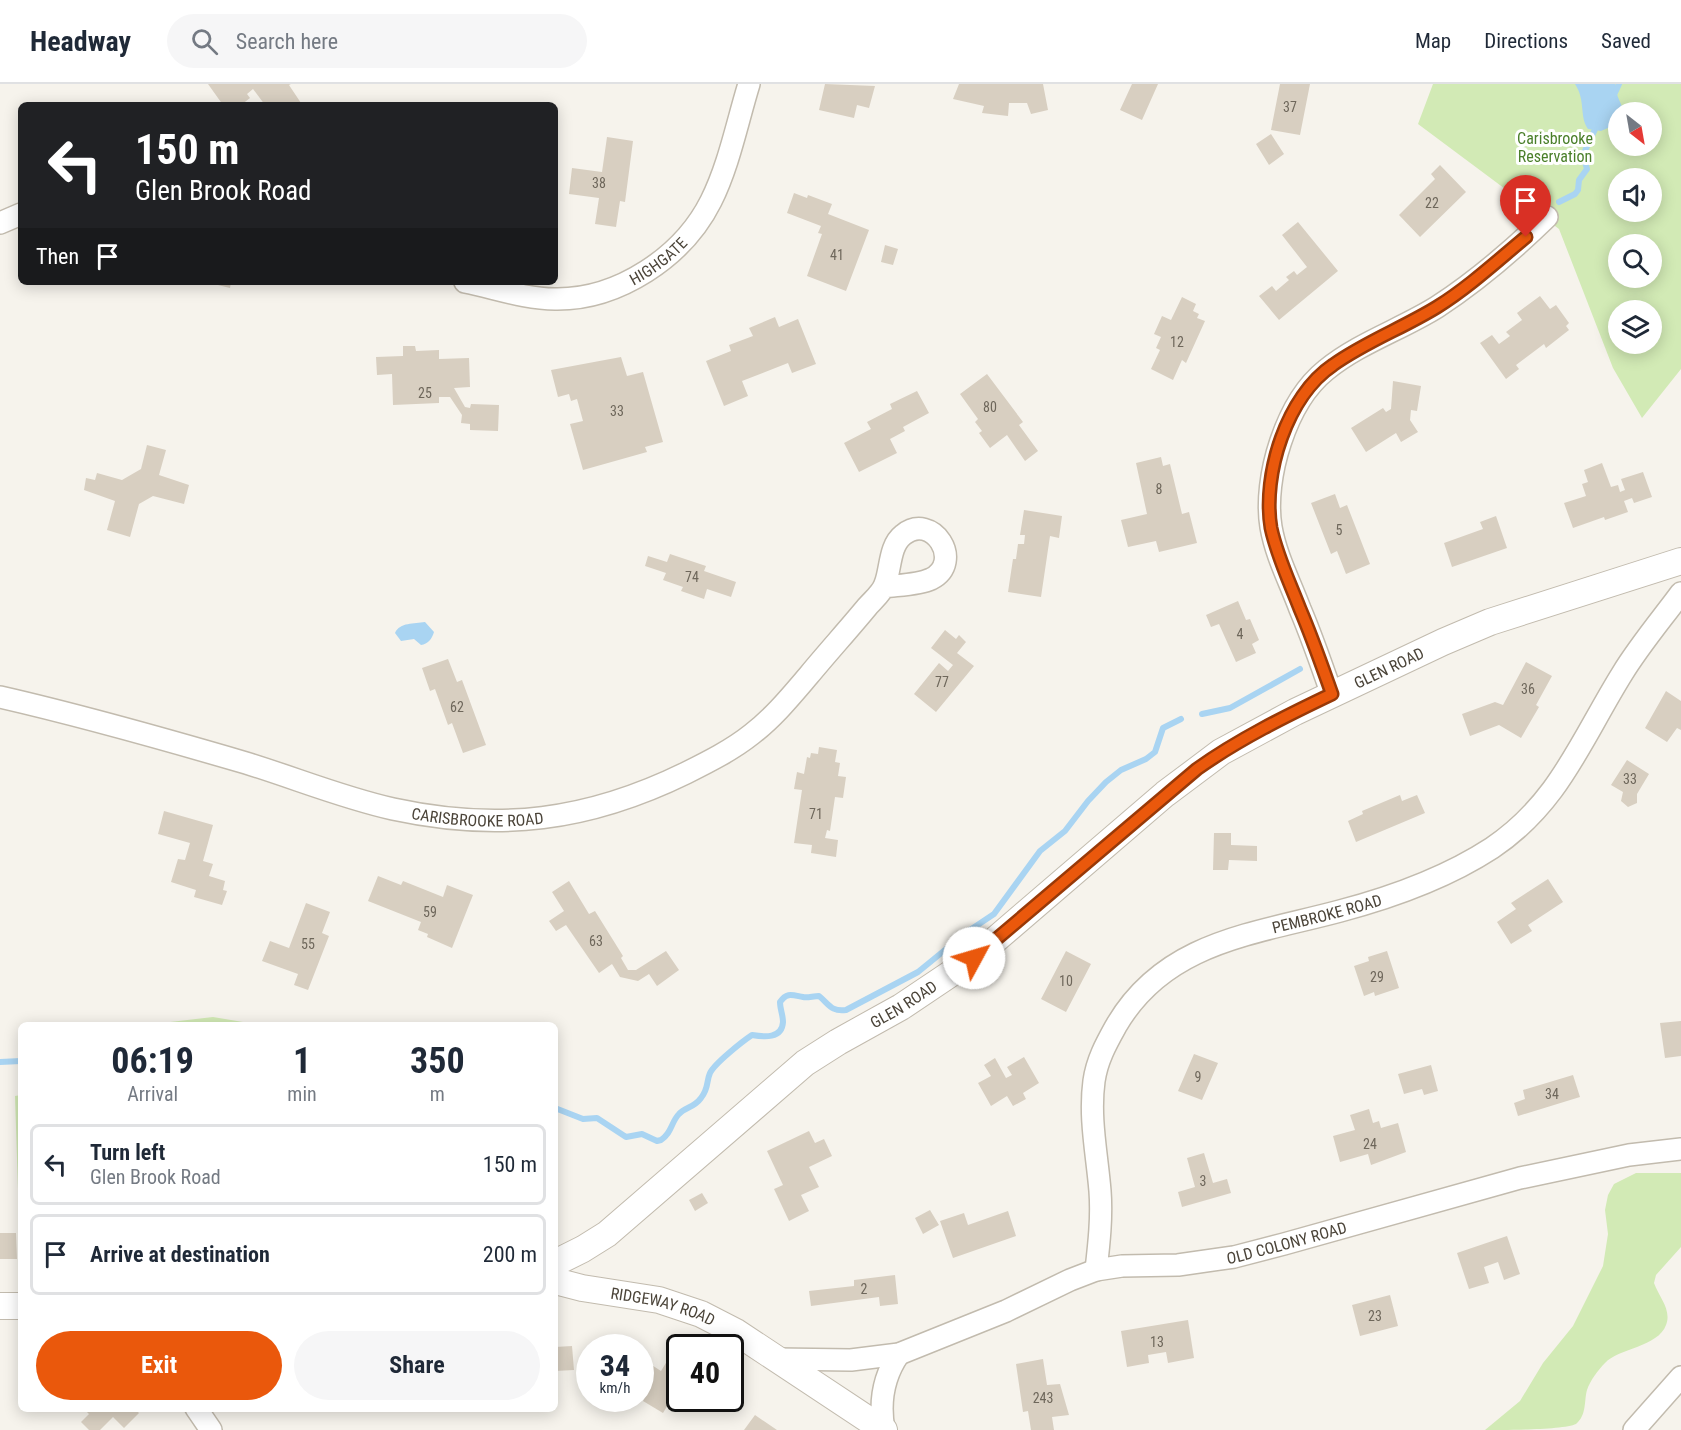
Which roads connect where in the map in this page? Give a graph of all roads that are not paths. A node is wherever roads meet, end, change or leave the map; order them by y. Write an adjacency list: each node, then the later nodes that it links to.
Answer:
1 (749, 84): 5 (street, HIGHGATE)
2 (18, 215): 4 (street)
3 (1547, 217): 9 (street)
4 (0, 223)
5 (479, 285)
6 (1681, 561): 9 (street, GLEN ROAD)
7 (884, 587): 10 (street, CARISBROOKE ROAD)
8 (1681, 593): 13 (street, PEMBROKE ROAD)
9 (1332, 694): 12 (street, GLEN ROAD)
10 (0, 697)
11 (1681, 1149): 13 (street, OLD COLONY ROAD)
12 (558, 1262)
13 (1096, 1270): 17 (street, OLD COLONY ROAD)
14 (558, 1282): 18 (street, RIDGEWAY ROAD)
15 (0, 1306): 16 (street)
16 (18, 1306)
17 (899, 1354): 18 (street, OLD COLONY ROAD); 22 (street)
18 (776, 1359): 22 (street, RIDGEWAY ROAD)
19 (1681, 1377): 23 (street)
20 (199, 1412): 21 (street)
21 (211, 1430)
22 (884, 1430)
23 (1634, 1430)

